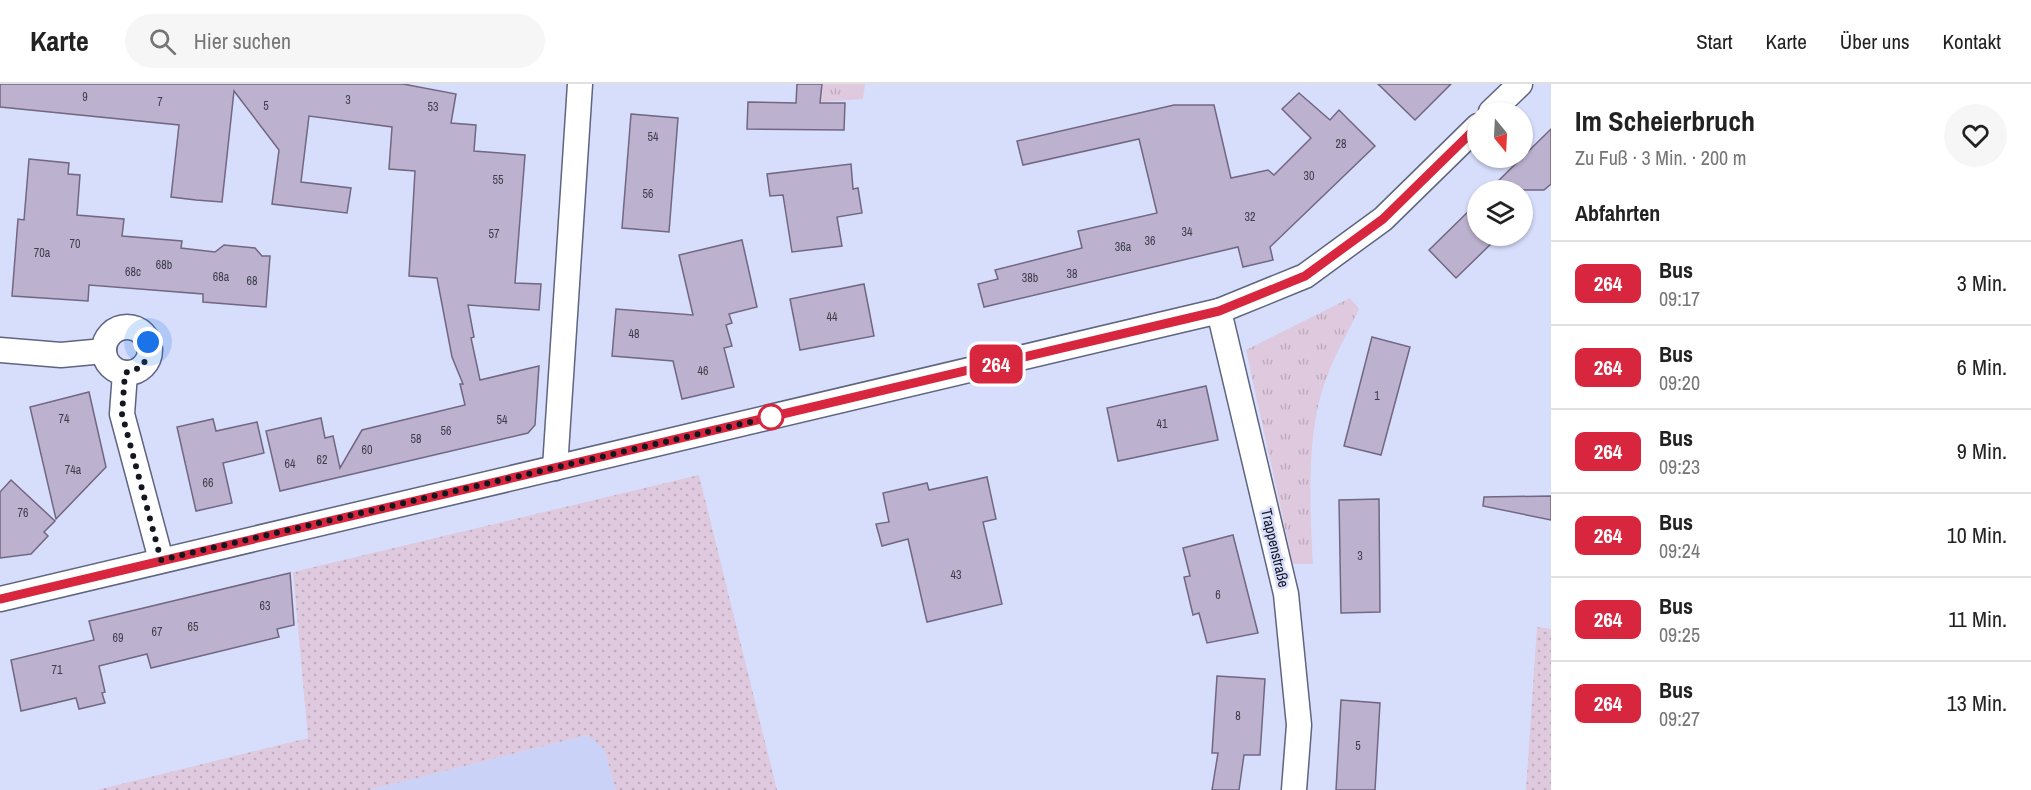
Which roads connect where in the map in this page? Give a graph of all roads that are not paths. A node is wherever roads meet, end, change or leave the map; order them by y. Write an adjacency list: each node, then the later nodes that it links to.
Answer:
1 (580, 84): 9 (street)
2 (1520, 84): 3 (street)
3 (1501, 102)
4 (1467, 137): 5 (street)
5 (1219, 311): 9 (street); 12 (street, Trappenstraße)
6 (0, 350): 7 (street)
7 (104, 351): 8 (street); 8 (street)
8 (125, 373): 10 (street)
9 (555, 468): 10 (street)
10 (161, 560): 11 (street)
11 (0, 599)
12 (1294, 790)

